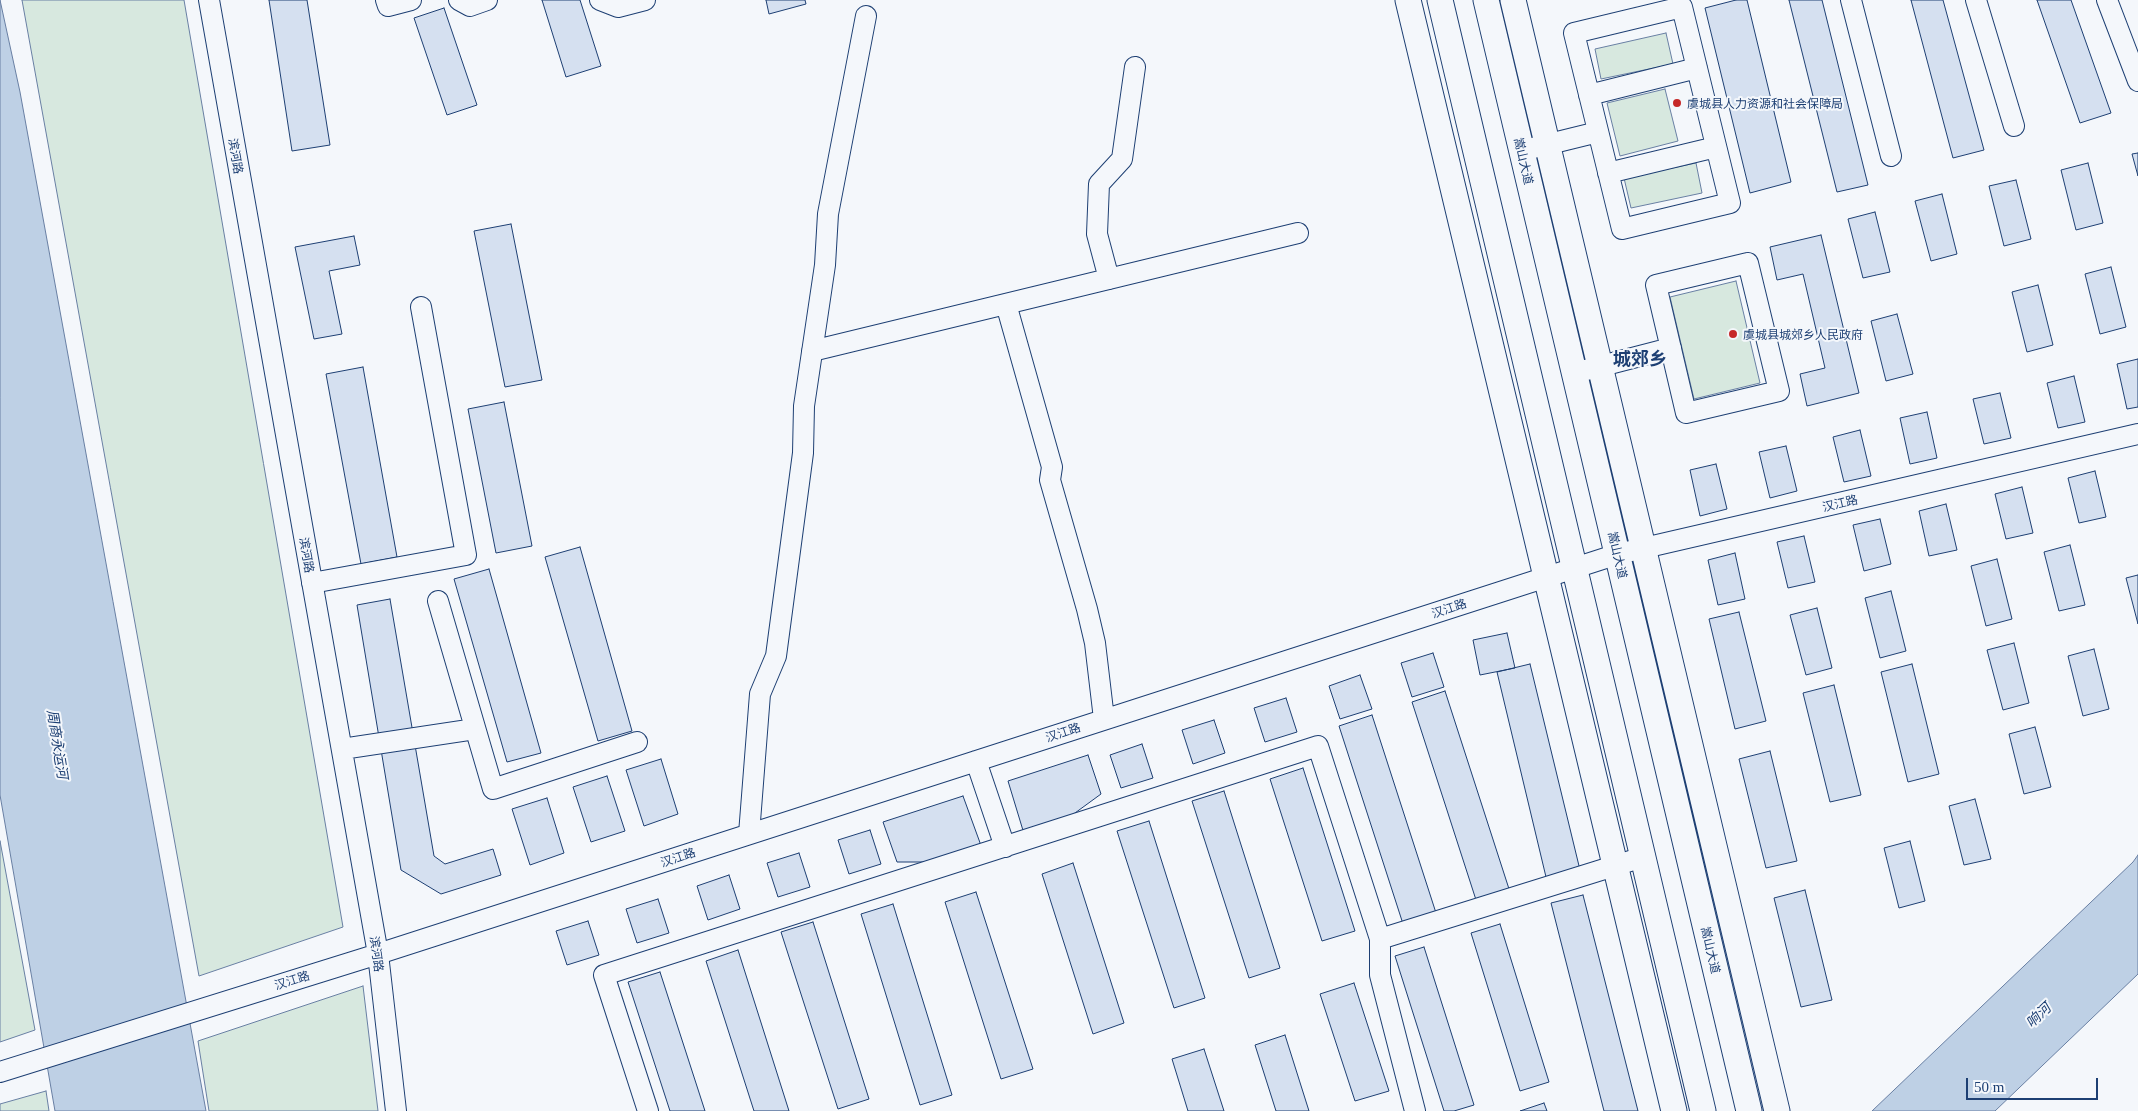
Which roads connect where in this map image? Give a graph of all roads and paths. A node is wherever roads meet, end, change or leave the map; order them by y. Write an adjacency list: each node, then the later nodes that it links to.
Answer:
1 (208, 0): 40 (street, 滨河路)
2 (386, 0): 3 (street)
3 (411, 0)
4 (459, 0): 5 (street)
5 (487, 0)
6 (600, 0): 7 (street)
7 (645, 0)
8 (1408, 0): 39 (main road)
9 (1440, 0): 38 (main road)
10 (1486, 0): 24 (main road, 嵩山大道)
11 (1513, 0): 22 (main road)
12 (1851, 0): 25 (street)
13 (1976, 0): 20 (street)
14 (2108, 0): 18 (street)
15 (866, 16): 32 (street)
16 (1136, 67): 28 (street)
17 (1697, 68): 19 (street); 19 (street); 23 (street)
18 (2138, 81)
19 (1589, 95): 21 (street)
20 (2014, 126)
21 (1598, 132): 22 (street); 26 (street)
22 (1547, 145): 24 (street); 33 (main road)
23 (1716, 146): 26 (street); 26 (street)
24 (1522, 151): 34 (main road, 嵩山大道)
25 (1891, 156)
26 (1608, 174)
27 (1298, 233): 28 (street)
28 (1109, 279): 29 (street)
29 (1006, 304): 32 (street); 42 (street)
30 (422, 307): 40 (street)
31 (1671, 348): 31 (street); 33 (street)
32 (812, 351): 47 (street)
33 (1600, 366): 34 (street); 36 (main road)
34 (1575, 373): 37 (main road, 嵩山大道)
35 (2138, 434): 36 (street, 汉江路)
36 (1643, 548): 37 (street, 汉江路); 60 (main road)
37 (1618, 554): 38 (street, 汉江路); 59 (main road, 嵩山大道)
38 (1574, 568): 39 (street, 汉江路); 49 (main road)
39 (1546, 576): 42 (street, 汉江路); 50 (main road)
40 (312, 583): 45 (street, 滨河路)
41 (438, 601): 43 (street)
42 (1104, 719): 46 (street, 汉江路)
43 (475, 728): 44 (street); 45 (street)
44 (636, 742)
45 (342, 749): 52 (street, 滨河路)
46 (976, 760): 47 (street, 汉江路); 48 (street)
47 (749, 834): 52 (street, 汉江路)
48 (1005, 846): 51 (street); 55 (street)
49 (1643, 857): 50 (street); 58 (main road)
50 (1615, 865): 51 (street); 57 (main road)
51 (1380, 938): 56 (street)
52 (378, 954): 53 (street, 汉江路); 54 (street, 滨河路)
53 (0, 1072)
54 (396, 1111)
55 (648, 1111)
56 (1415, 1111)
57 (1674, 1111)
58 (1703, 1111)
59 (1750, 1111)
60 (1777, 1111)

